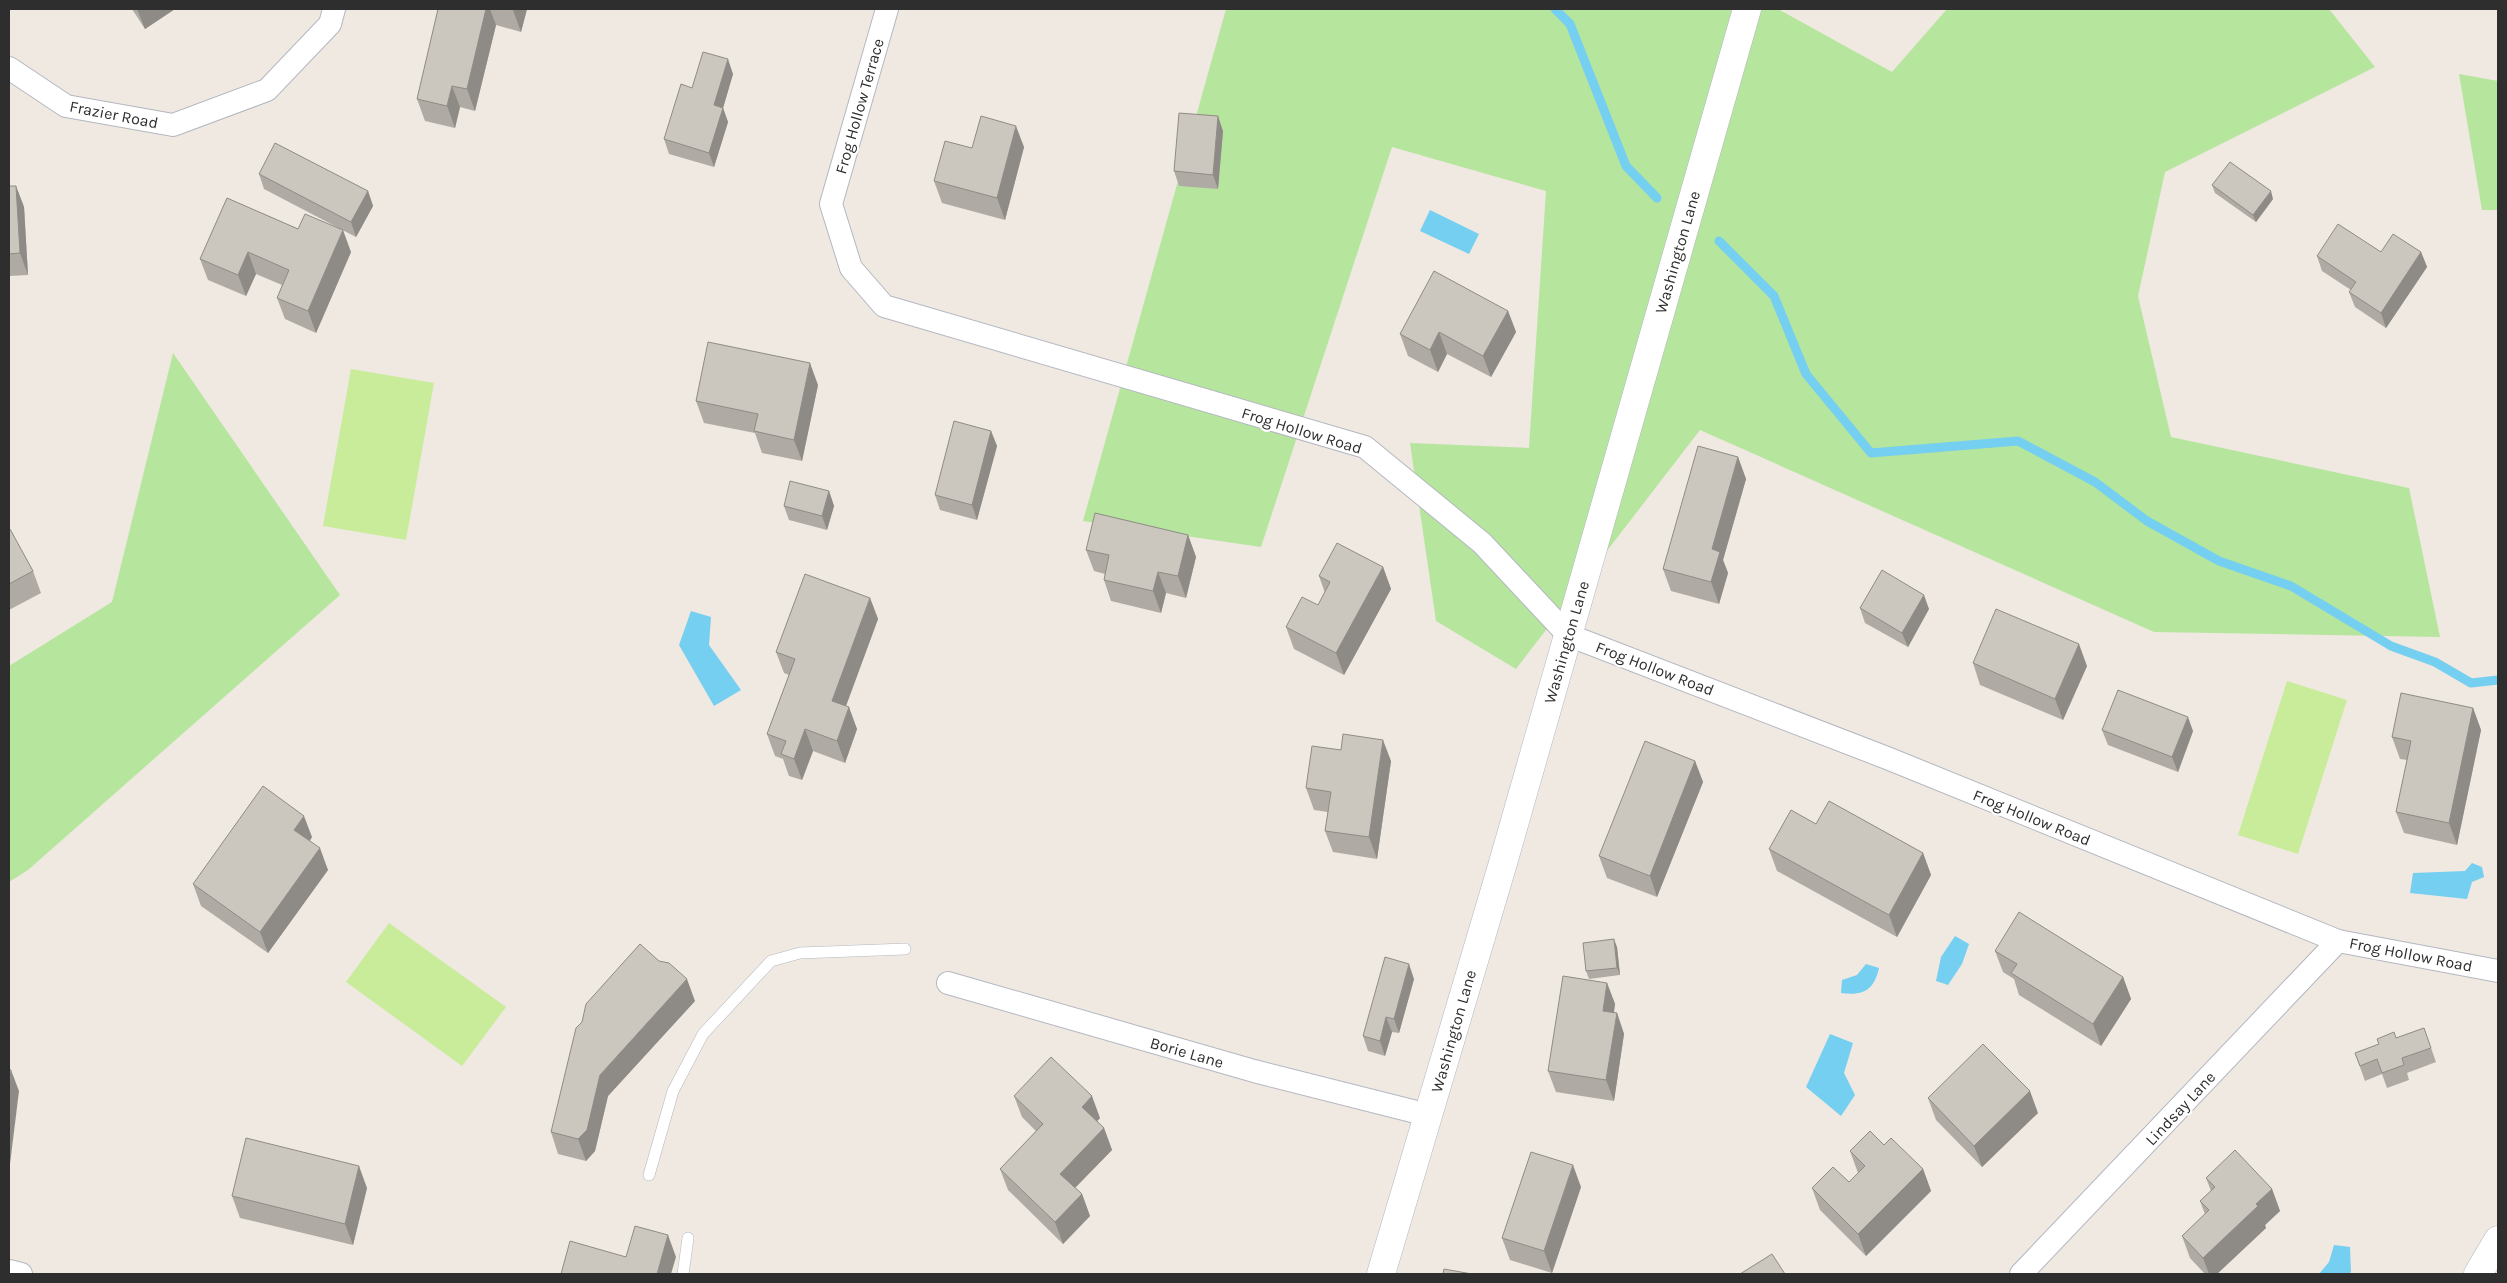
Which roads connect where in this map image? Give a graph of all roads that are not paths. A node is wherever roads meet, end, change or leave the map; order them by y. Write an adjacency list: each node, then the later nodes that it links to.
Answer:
1 (334, 9): 4 (street, Frazier Road)
2 (887, 9): 5 (street, Frog Hollow Terrace)
3 (1747, 9): 6 (main road, Washington Lane)
4 (9, 68)
5 (830, 204): 6 (street, Frog Hollow Road)
6 (1568, 635): 7 (street, Frog Hollow Road); 11 (main road, Washington Lane)
7 (2338, 941): 9 (street, Frog Hollow Road); 19 (street, Lindsay Lane)
8 (905, 949): 12 (lane)
9 (2498, 971)
10 (948, 983): 11 (street, Borie Lane)
11 (1428, 1115): 18 (main road, Washington Lane)
12 (648, 1175)
13 (688, 1238): 17 (lane)
14 (2498, 1240): 20 (main road)
15 (9, 1271): 16 (street)
16 (22, 1274)
17 (683, 1274)
18 (1382, 1274)
19 (2022, 1274)
20 (2478, 1274)

